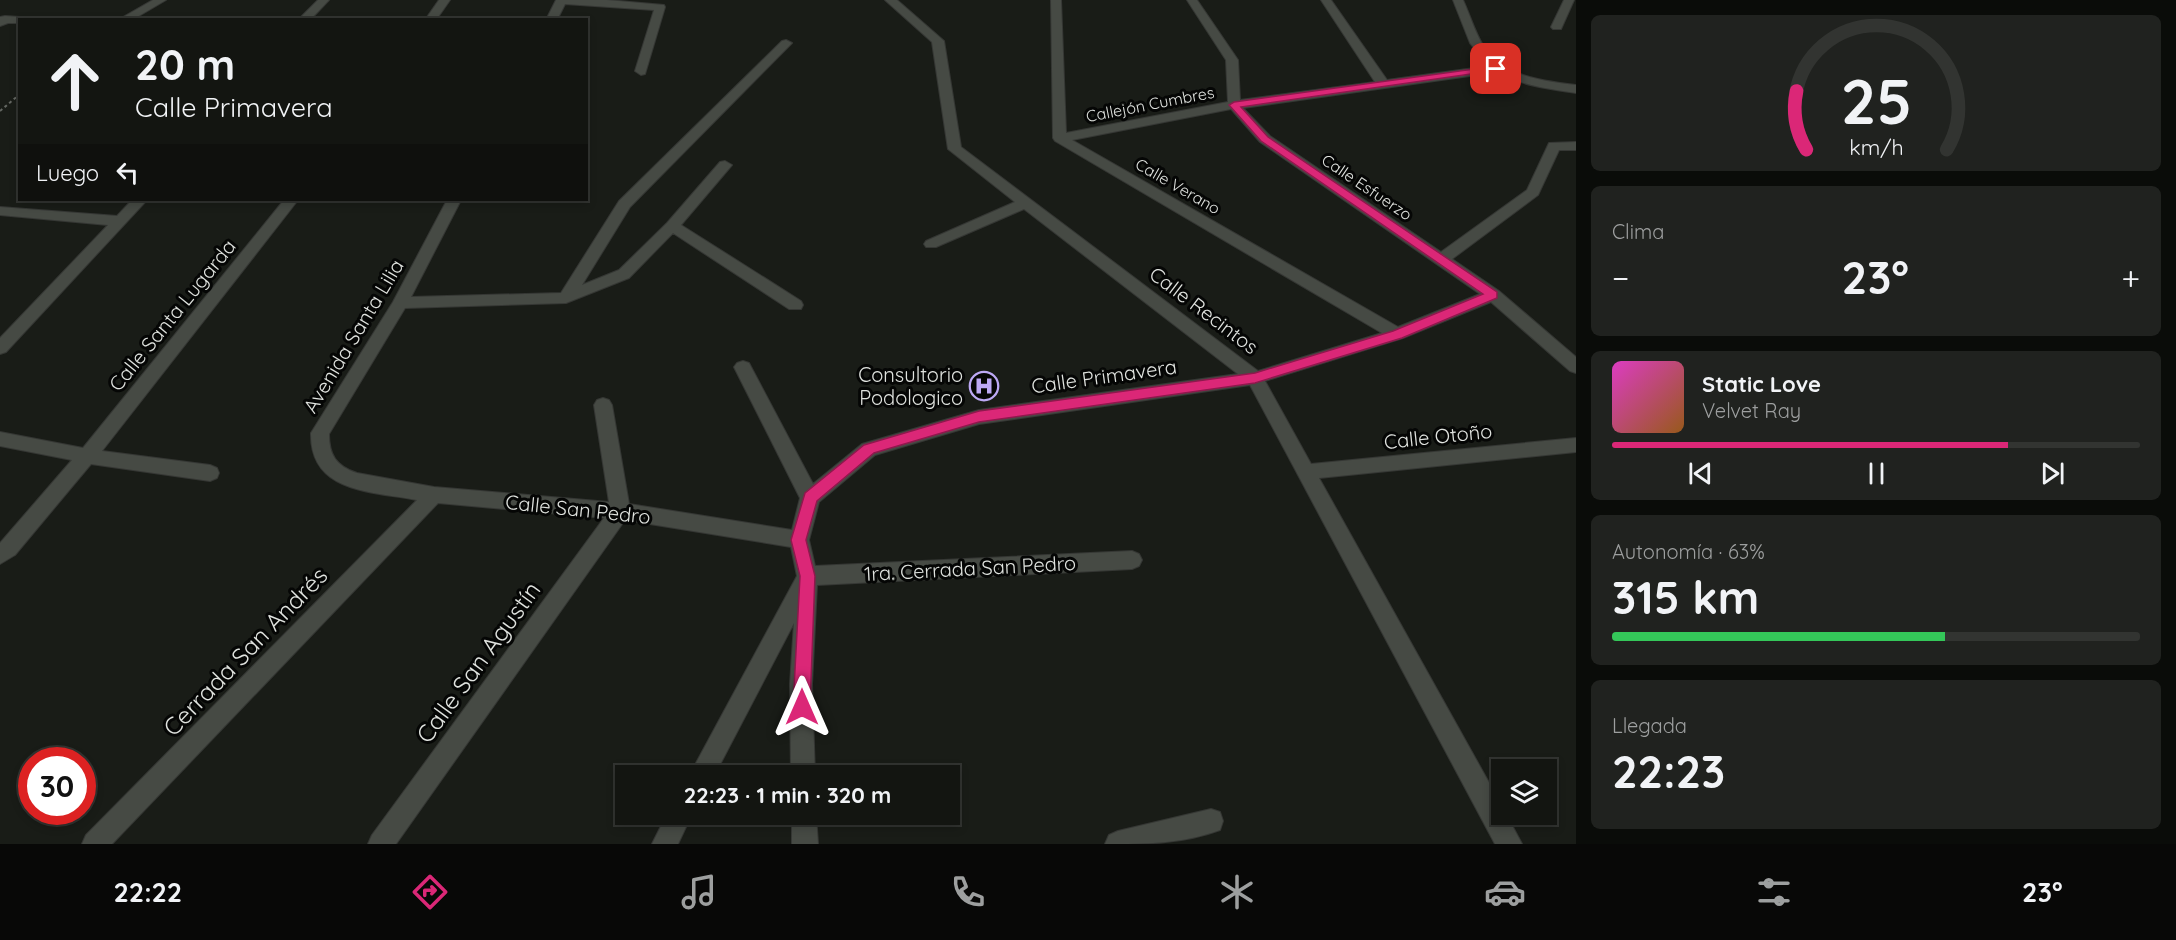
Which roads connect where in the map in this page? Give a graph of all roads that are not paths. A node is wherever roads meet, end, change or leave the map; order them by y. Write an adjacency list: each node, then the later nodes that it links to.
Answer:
1 (161, 0): 11 (street)
2 (324, 0): 12 (street)
3 (445, 0): 13 (street)
4 (561, 0): 14 (street); 20 (street)
5 (890, 0): 30 (street, Calle Recintos)
6 (1056, 0): 24 (street)
7 (1192, 0): 23 (street)
8 (1326, 0): 21 (street)
9 (1458, 0): 19 (street)
10 (1569, 0): 17 (street)
11 (127, 18)
12 (305, 18)
13 (432, 18)
14 (552, 18)
15 (18, 20): 16 (street)
16 (0, 23)
17 (1557, 27)
18 (786, 43): 37 (street)
19 (1496, 69): 21 (street, Callejón Cumbres); 22 (street)
20 (641, 71)
21 (1383, 84): 23 (street, Callejón Cumbres)
22 (1576, 89)
23 (1234, 105): 24 (street, Callejón Cumbres); 35 (street, Calle Esfuerzo)
24 (1060, 138): 40 (street, Calle Verano)
25 (1576, 146): 35 (street)
26 (725, 165): 33 (street)
27 (139, 201): 32 (street)
28 (290, 201): 48 (street, Calle Santa Lugarda)
29 (453, 201): 38 (street, Avenida Santa Lilia)
30 (1026, 203): 34 (street); 44 (street, Calle Recintos)
31 (0, 211): 32 (street)
32 (120, 222): 41 (street)
33 (672, 226): 37 (street); 39 (street)
34 (931, 244)
35 (1441, 260): 36 (street, Calle Esfuerzo)
36 (1493, 295): 40 (street, Calle Primavera); 43 (street, Calle Esfuerzo)
37 (566, 298): 38 (street)
38 (400, 303): 51 (street, Avenida Santa Lilia)
39 (795, 304)
40 (1397, 334): 44 (street, Calle Primavera)
41 (0, 348)
42 (742, 367): 53 (street)
43 (1576, 367)
44 (1255, 378): 49 (street, Calle Recintos); 53 (street, Calle Primavera)
45 (603, 405): 54 (street)
46 (0, 439): 48 (street)
47 (1576, 445): 49 (street, Calle Otoño)
48 (87, 456): 50 (street); 56 (street, Calle Santa Lugarda)
49 (1305, 472): 69 (street, Calle Recintos)
50 (210, 473)
51 (357, 481): 52 (street, Calle San Pedro)
52 (434, 495): 54 (street, Calle San Pedro); 64 (street, Cerrada San Andrés)
53 (810, 498): 55 (street)
54 (620, 511): 55 (street, Calle San Pedro); 65 (street, Calle San Agustín)
55 (799, 540): 58 (street)
56 (0, 555)
57 (1132, 560): 58 (street, 1ra. Cerrada San Pedro)
58 (807, 576): 59 (street); 60 (street)
59 (707, 765)
60 (803, 765)
61 (1211, 821): 68 (street)
62 (674, 825): 66 (street)
63 (804, 825): 67 (street)
64 (95, 844)
65 (381, 844)
66 (665, 844)
67 (805, 844)
68 (1118, 844)
69 (1509, 844)

